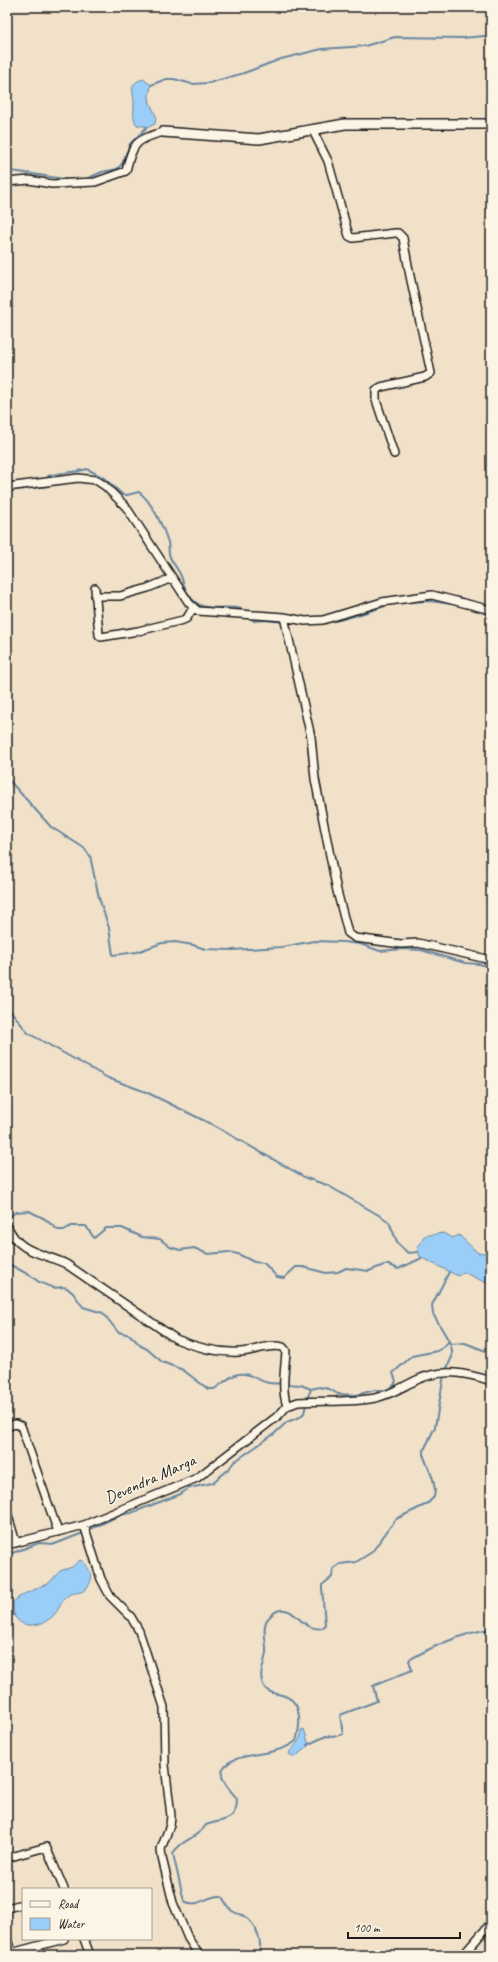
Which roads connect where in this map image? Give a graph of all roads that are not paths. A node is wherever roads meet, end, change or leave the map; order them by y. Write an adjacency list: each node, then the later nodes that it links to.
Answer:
1 (491, 124): 2 (street)
2 (312, 129): 3 (street); 5 (street)
3 (163, 132): 4 (street)
4 (7, 182)
5 (394, 454)
6 (7, 487): 7 (street)
7 (172, 578): 9 (street); 10 (street)
8 (94, 588): 9 (street)
9 (95, 596): 10 (street)
10 (193, 608): 12 (street)
11 (491, 610): 12 (street)
12 (284, 617): 13 (street)
13 (491, 960)
14 (7, 1225): 16 (street)
15 (491, 1381): 16 (street)
16 (288, 1406): 19 (street, Devendra Marga)
17 (7, 1426): 20 (street)
18 (7, 1512): 21 (street)
19 (84, 1525): 20 (street, Devendra Marga); 33 (street)
20 (58, 1532): 21 (street, Devendra Marga)
21 (16, 1543): 22 (street, Devendra Marga)
22 (7, 1545)
23 (7, 1858): 24 (street)
24 (64, 1888)
25 (22, 1904): 26 (street)
26 (7, 1908)
27 (491, 1923): 34 (street)
28 (7, 1940): 31 (street)
29 (60, 1940): 31 (street)
30 (84, 1940): 32 (street)
31 (11, 1954)
32 (90, 1955)
33 (199, 1955)
34 (463, 1955)

